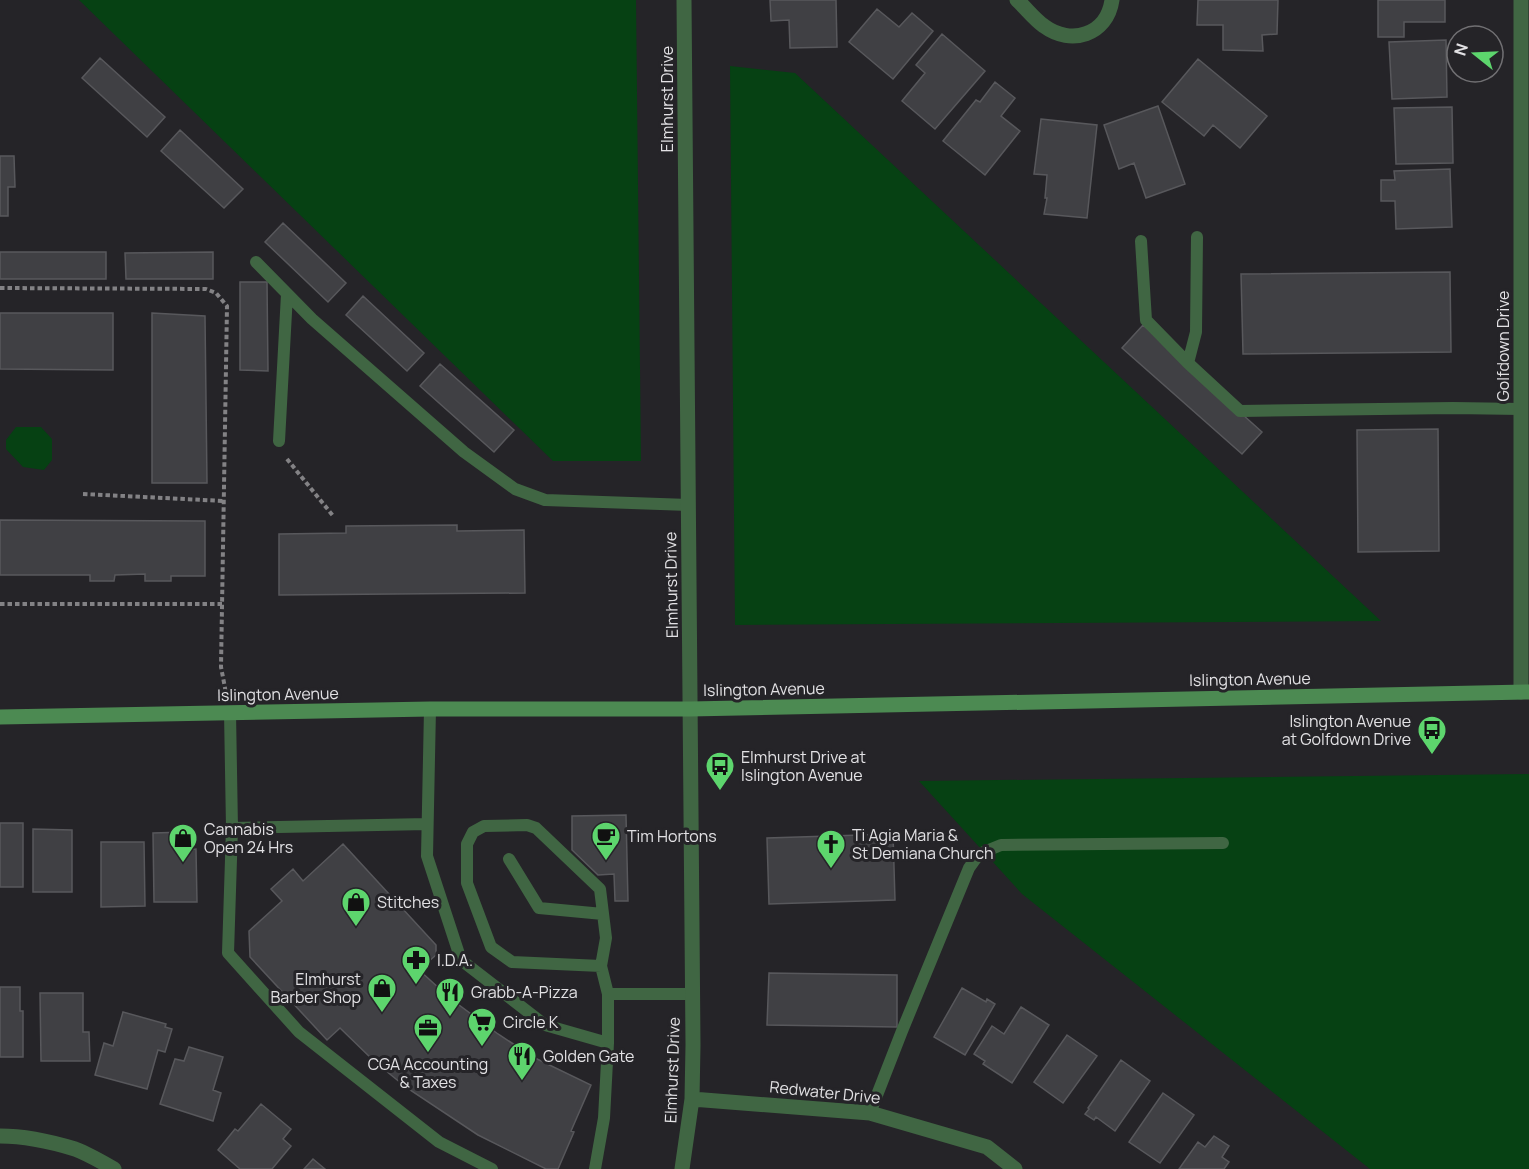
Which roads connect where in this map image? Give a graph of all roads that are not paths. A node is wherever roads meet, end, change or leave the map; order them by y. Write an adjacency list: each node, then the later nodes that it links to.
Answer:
1 (684, 0): 13 (street, Elmhurst Drive)
2 (1017, 0): 3 (street)
3 (1112, 0)
4 (1521, 0): 9 (street, Golfdown Drive)
5 (1197, 237): 10 (lane)
6 (1141, 241): 10 (lane)
7 (256, 262): 8 (lane)
8 (287, 294): 12 (lane); 13 (lane)
9 (1525, 311): 11 (street, Golfdown Drive)
10 (1188, 363): 11 (lane)
11 (1521, 409): 14 (street, Golfdown Drive)
12 (279, 441)
13 (688, 505): 16 (street, Elmhurst Drive)
14 (1525, 692): 16 (main road, Islington Avenue)
15 (430, 709): 16 (main road, Islington Avenue); 17 (main road, Islington Avenue); 19 (lane)
16 (690, 709): 26 (street, Elmhurst Drive)
17 (230, 712): 18 (main road, Islington Avenue); 20 (lane)
18 (0, 717)
19 (428, 824): 20 (lane); 27 (lane)
20 (232, 828): 32 (lane)
21 (1223, 843): 29 (lane)
22 (509, 859): 23 (lane)
23 (603, 914): 24 (lane); 24 (lane)
24 (601, 966): 25 (lane)
25 (608, 994): 26 (lane); 27 (lane)
26 (693, 994): 28 (street, Elmhurst Drive)
27 (608, 1043): 33 (lane)
28 (692, 1099): 29 (street, Redwater Drive); 34 (street, Elmhurst Drive)
29 (870, 1113): 35 (street, Redwater Drive)
30 (0, 1136): 31 (street)
31 (114, 1169)
32 (492, 1169)
33 (595, 1169)
34 (682, 1169)
35 (1015, 1169)

